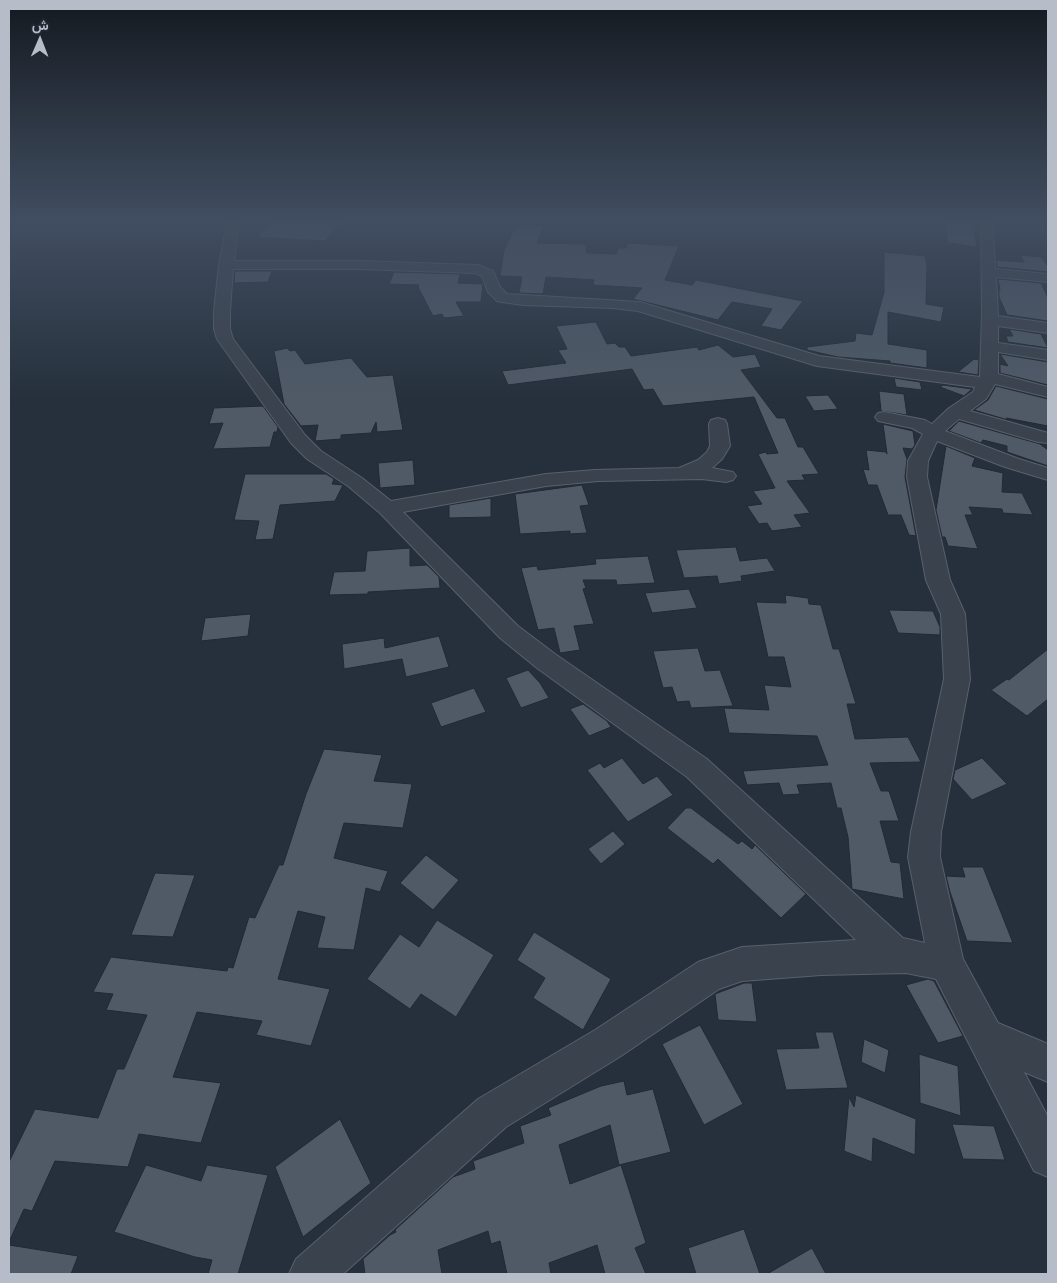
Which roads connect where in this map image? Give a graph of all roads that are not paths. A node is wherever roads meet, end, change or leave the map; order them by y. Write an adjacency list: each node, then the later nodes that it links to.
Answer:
1 (224, 283): 19 (street)
2 (491, 283): 8 (street)
3 (988, 283): 4 (street)
4 (990, 320): 5 (street); 6 (street)
5 (1048, 328)
6 (988, 346): 7 (street); 8 (street)
7 (1048, 355)
8 (988, 380): 9 (street); 10 (street)
9 (1048, 392)
10 (955, 412): 13 (street); 14 (street)
11 (884, 417): 14 (street)
12 (718, 424): 15 (street)
13 (1045, 438)
14 (929, 440): 16 (street); 18 (street); 21 (street)
15 (684, 473): 17 (street); 19 (street)
16 (1048, 474)
17 (726, 476)
18 (1048, 482)
19 (387, 508): 20 (street)
20 (908, 956): 21 (street); 25 (street)
21 (947, 964): 22 (street)
22 (985, 1036): 23 (street); 24 (street)
23 (1048, 1063)
24 (1048, 1157)
25 (311, 1274)

